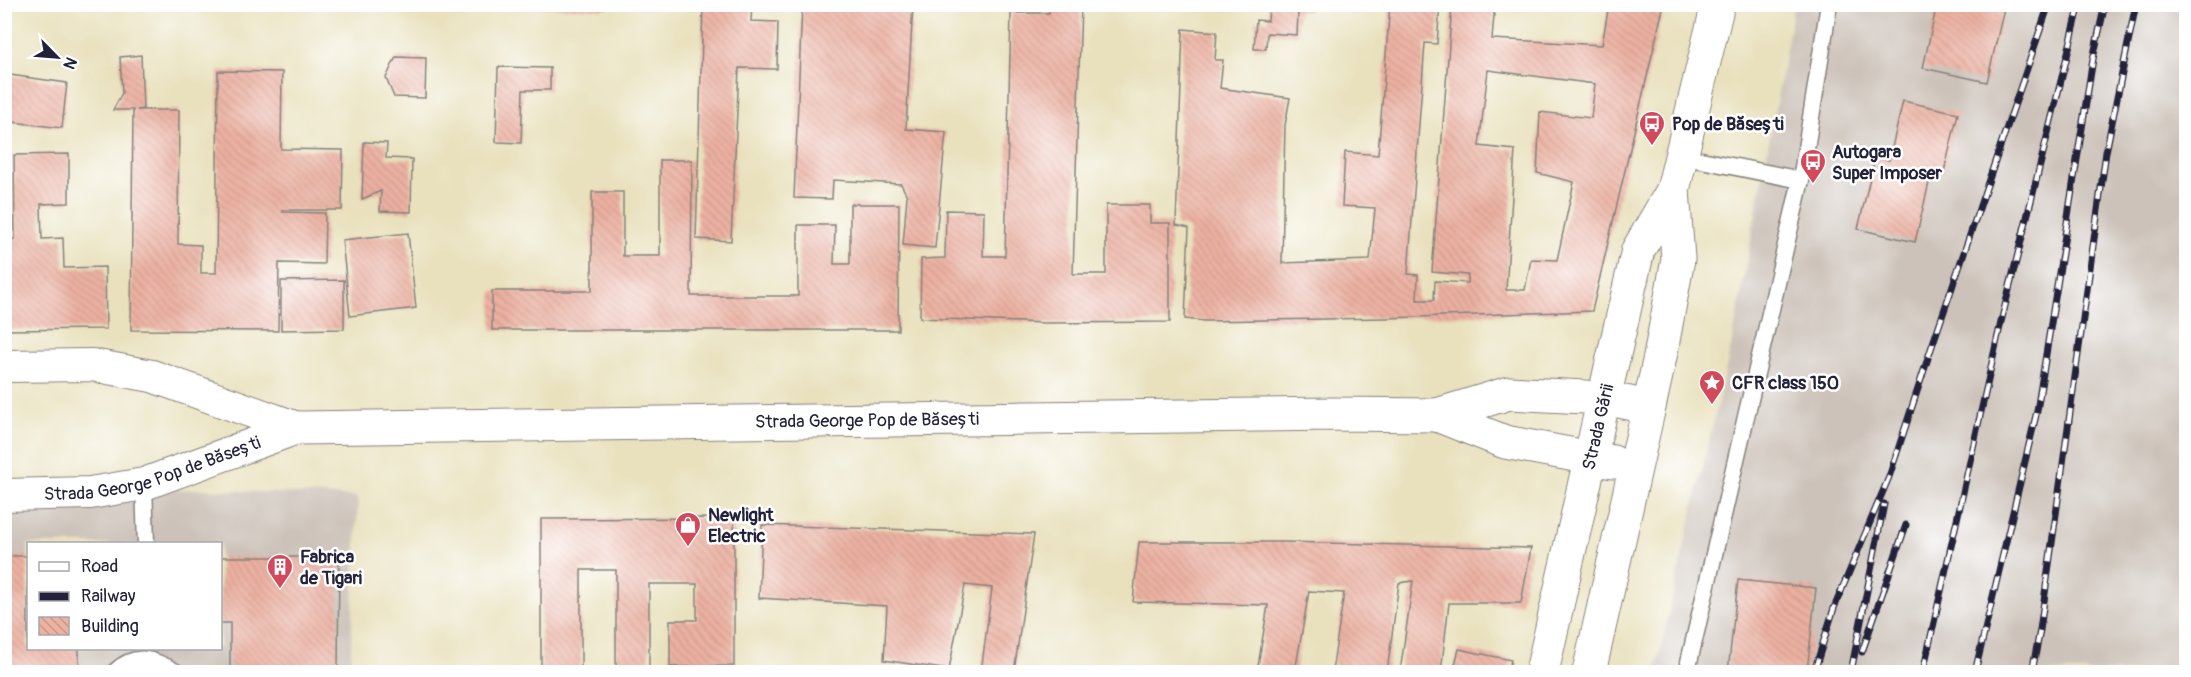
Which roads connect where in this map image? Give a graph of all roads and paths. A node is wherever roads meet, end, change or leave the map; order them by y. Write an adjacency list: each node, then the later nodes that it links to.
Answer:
1 (1718, 4): 3 (main road, Strada Gării)
2 (1829, 4): 4 (lane)
3 (1681, 156): 4 (lane); 5 (main road, Strada Gării)
4 (1801, 180): 17 (lane)
5 (1673, 189): 7 (main road, Strada Gării); 8 (main road, Strada Gării)
6 (4, 366): 10 (street, Strada George Pop de Băsești)
7 (1604, 398): 8 (main road, Strada George Pop de Băsești); 9 (main road, Strada George Pop de Băsești); 11 (main road, Strada Gării)
8 (1649, 407): 12 (main road, Strada Gării)
9 (1437, 416): 10 (main road, Strada George Pop de Băsești); 11 (main road, Strada George Pop de Băsești)
10 (297, 428): 13 (street, Strada George Pop de Băsești)
11 (1590, 458): 12 (main road, Strada George Pop de Băsești); 20 (main road, Strada Gării)
12 (1635, 466): 21 (main road, Strada Gării)
13 (144, 484): 14 (street, Strada George Pop de Băsești); 15 (lane)
14 (4, 495)
15 (146, 542)
16 (142, 654): 18 (lane); 19 (lane)
17 (1689, 662)
18 (115, 672)
19 (176, 672)
20 (1542, 672)
21 (1589, 672)

